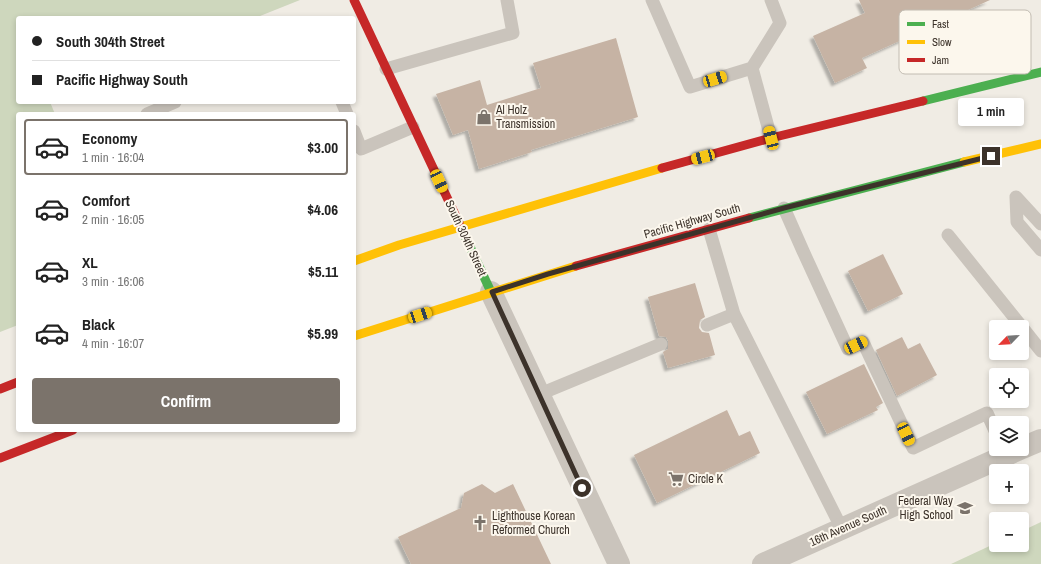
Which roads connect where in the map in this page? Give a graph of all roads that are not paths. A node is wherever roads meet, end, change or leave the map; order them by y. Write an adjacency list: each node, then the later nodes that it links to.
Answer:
1 (354, 0): 5 (main road, South 304th Street)
2 (508, 0): 7 (lane)
3 (652, 0): 6 (lane)
4 (771, 0): 6 (lane)
5 (359, 26): 7 (main road, South 304th Street)
6 (752, 68): 13 (lane)
7 (386, 69): 11 (main road, South 304th Street)
8 (1041, 72): 13 (main road)
9 (170, 104): 10 (lane)
10 (152, 112)
11 (413, 127): 12 (lane); 17 (main road, South 304th Street)
12 (356, 136)
13 (771, 138): 17 (main road)
14 (1041, 144): 15 (main road, Pacific Highway South)
15 (784, 208): 18 (main road, Pacific Highway South); 33 (lane)
16 (1041, 224): 20 (lane)
17 (460, 227): 21 (main road); 22 (main road, South 304th Street)
18 (709, 229): 22 (main road, Pacific Highway South); 23 (lane)
19 (948, 235): 24 (lane)
20 (1041, 250)
21 (356, 260)
22 (492, 292): 26 (main road, Pacific Highway South); 32 (street, South 304th Street)
23 (734, 314): 25 (lane); 39 (lane)
24 (1016, 320)
25 (707, 325)
26 (356, 335)
27 (1029, 336): 29 (lane)
28 (661, 344): 32 (lane)
29 (1041, 351)
30 (16, 383): 31 (main road)
31 (0, 389)
32 (540, 394): 40 (street, South 304th Street)
33 (989, 417)
34 (68, 432): 38 (main road)
35 (1041, 440): 36 (street, 16th Avenue South)
36 (1029, 444)
37 (1000, 456): 39 (street, 16th Avenue South)
38 (0, 458)
39 (842, 529): 41 (street, 16th Avenue South)
40 (619, 564)
41 (763, 564)

